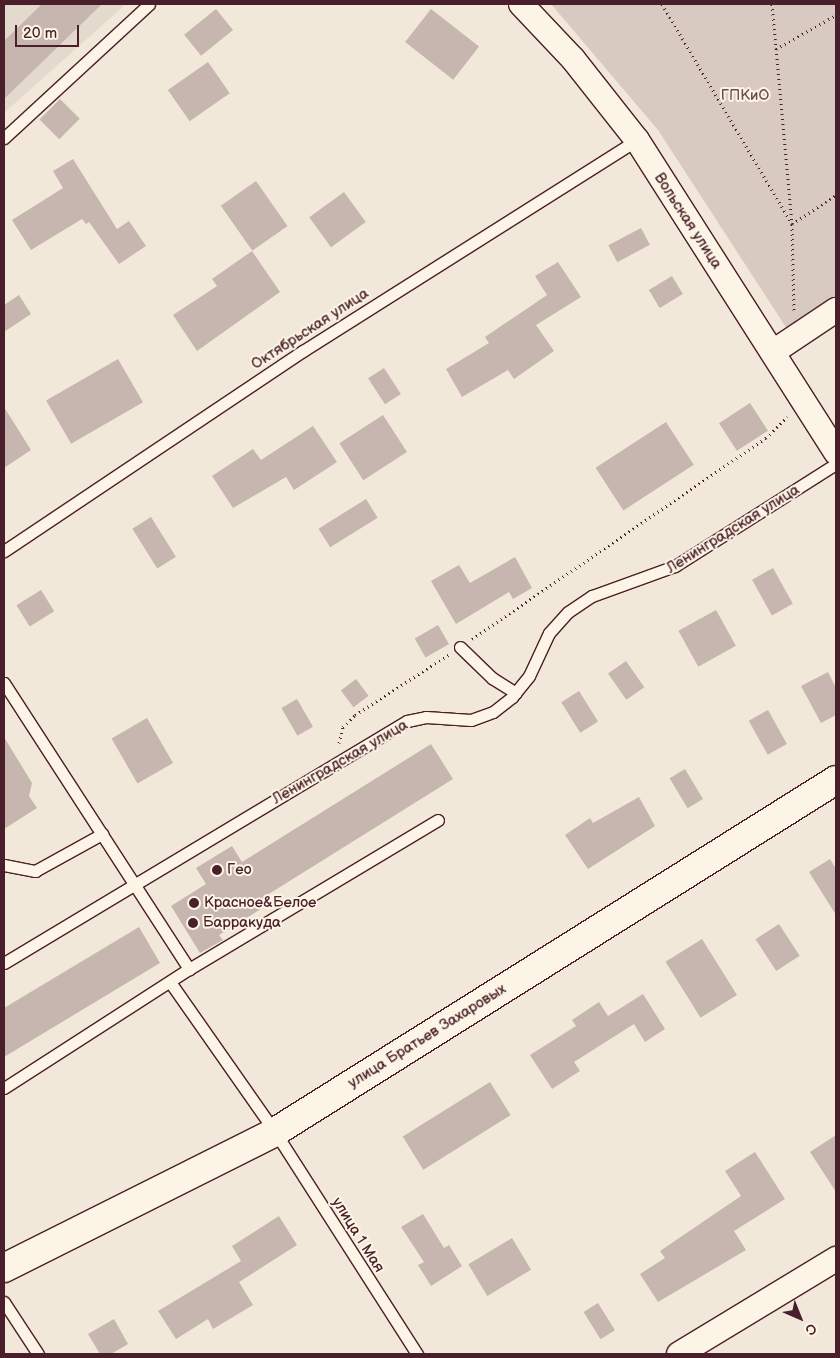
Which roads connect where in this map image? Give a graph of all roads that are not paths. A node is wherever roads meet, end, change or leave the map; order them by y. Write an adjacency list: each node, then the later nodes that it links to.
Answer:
1 (149, 4): 3 (lane)
2 (521, 4): 4 (street, Вольская улица)
3 (4, 138)
4 (637, 140): 6 (street, Вольская улица); 9 (lane, Октябрьская улица)
5 (836, 310): 6 (street)
6 (773, 352): 7 (street, Вольская улица)
7 (836, 452)
8 (836, 464): 12 (lane, Ленинградская улица)
9 (4, 551)
10 (460, 647): 12 (lane)
11 (4, 683): 15 (lane)
12 (516, 693): 17 (lane, Ленинградская улица)
13 (836, 780): 22 (main road, улица Братьев Захаровых)
14 (438, 820): 19 (lane)
15 (102, 834): 16 (lane); 17 (lane)
16 (4, 865)
17 (134, 884): 18 (lane, Ленинградская улица); 19 (lane)
18 (4, 963)
19 (188, 969): 20 (lane)
20 (170, 982): 21 (lane); 22 (lane, улица 1 Мая)
21 (4, 1088)
22 (275, 1132): 24 (main road, улица Братьев Захаровых); 27 (lane, улица 1 Мая)
23 (836, 1259): 28 (street)
24 (4, 1268)
25 (4, 1302): 26 (lane)
26 (38, 1354)
27 (417, 1354)
28 (679, 1354)

